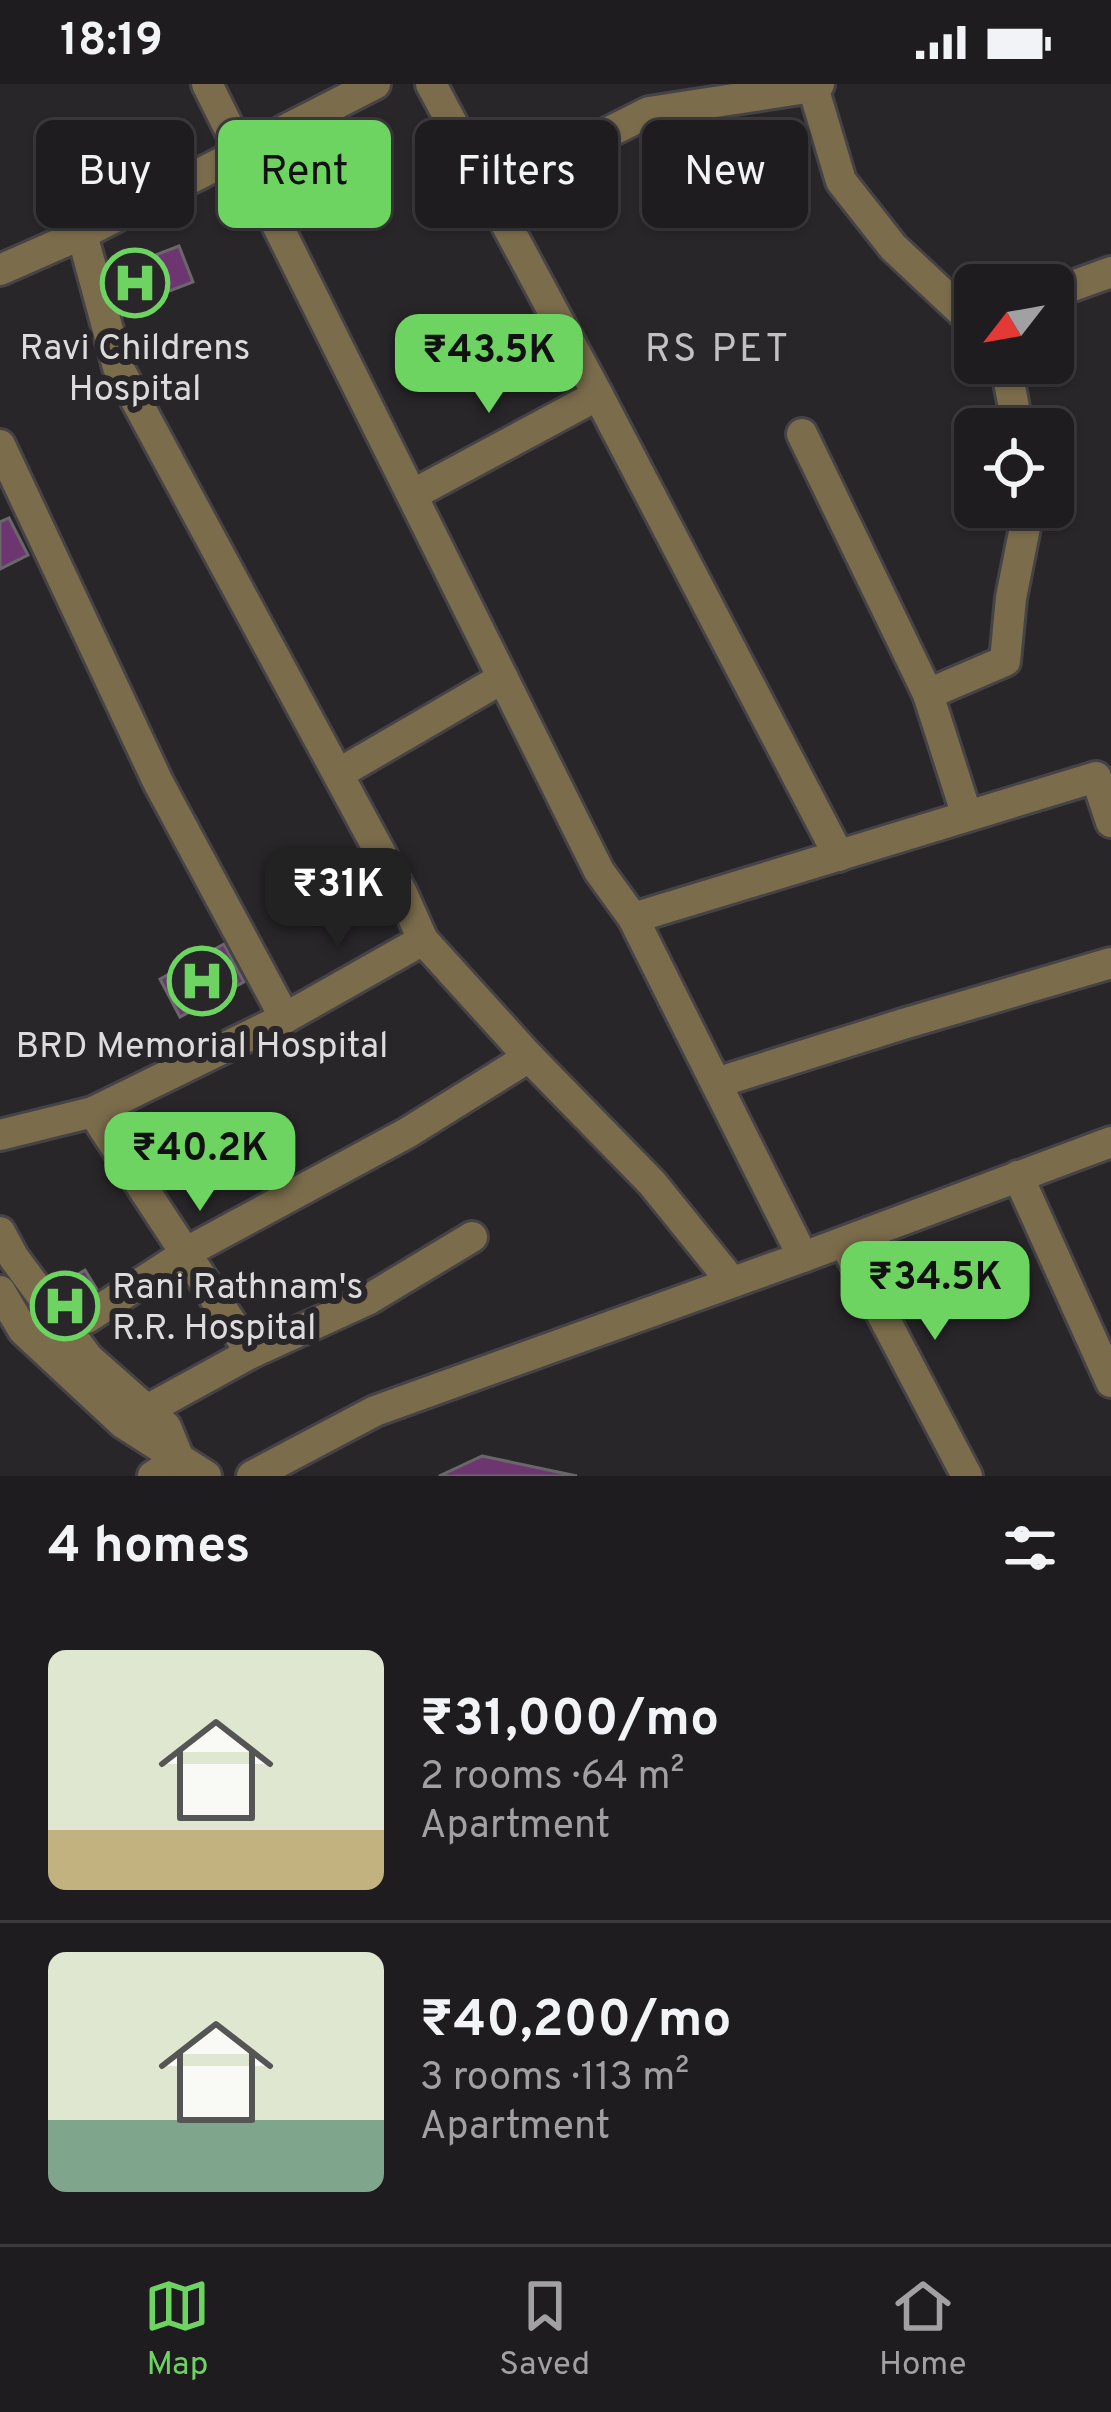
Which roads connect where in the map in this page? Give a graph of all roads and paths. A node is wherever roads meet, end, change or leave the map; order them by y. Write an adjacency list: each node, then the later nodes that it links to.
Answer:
1 (207, 84): 5 (street)
2 (375, 84): 6 (street)
3 (430, 84): 7 (street)
4 (816, 86): 8 (street); 16 (street)
5 (225, 120)
6 (305, 120)
7 (450, 120)
8 (618, 128)
9 (218, 165): 12 (street)
10 (278, 228): 20 (street)
11 (508, 228): 17 (street)
12 (82, 234): 13 (street); 24 (street)
13 (0, 270)
14 (1111, 272): 15 (street)
15 (1074, 285)
16 (954, 304)
17 (598, 395): 20 (street); 27 (street)
18 (802, 434): 23 (street)
19 (0, 445): 31 (street)
20 (412, 495): 22 (street)
21 (1025, 528): 23 (street)
22 (502, 678): 24 (street); 28 (street)
23 (928, 694): 25 (street)
24 (338, 774): 29 (street)
25 (968, 816): 26 (street); 27 (street)
26 (1111, 822)
27 (839, 856): 28 (street)
28 (633, 918): 33 (street)
29 (423, 940): 31 (street); 32 (street)
30 (1111, 963): 33 (street)
31 (285, 1018): 34 (street)
32 (529, 1057): 41 (street); 43 (street)
33 (716, 1083): 42 (street)
34 (93, 1112): 35 (street); 41 (street)
35 (0, 1135)
36 (1111, 1142): 37 (street)
37 (1018, 1176): 40 (street); 48 (street)
38 (0, 1232): 45 (street)
39 (472, 1237): 47 (street)
40 (844, 1242): 42 (street); 53 (street)
41 (186, 1253): 45 (street); 47 (street)
42 (803, 1257): 43 (street)
43 (732, 1282): 52 (street)
44 (0, 1291): 46 (street)
45 (62, 1323): 49 (street)
46 (12, 1337): 50 (street)
47 (251, 1352): 49 (street)
48 (1111, 1382)
49 (147, 1410): 50 (street)
50 (166, 1467): 51 (street)
51 (206, 1476)
52 (252, 1476)
53 (967, 1476)

